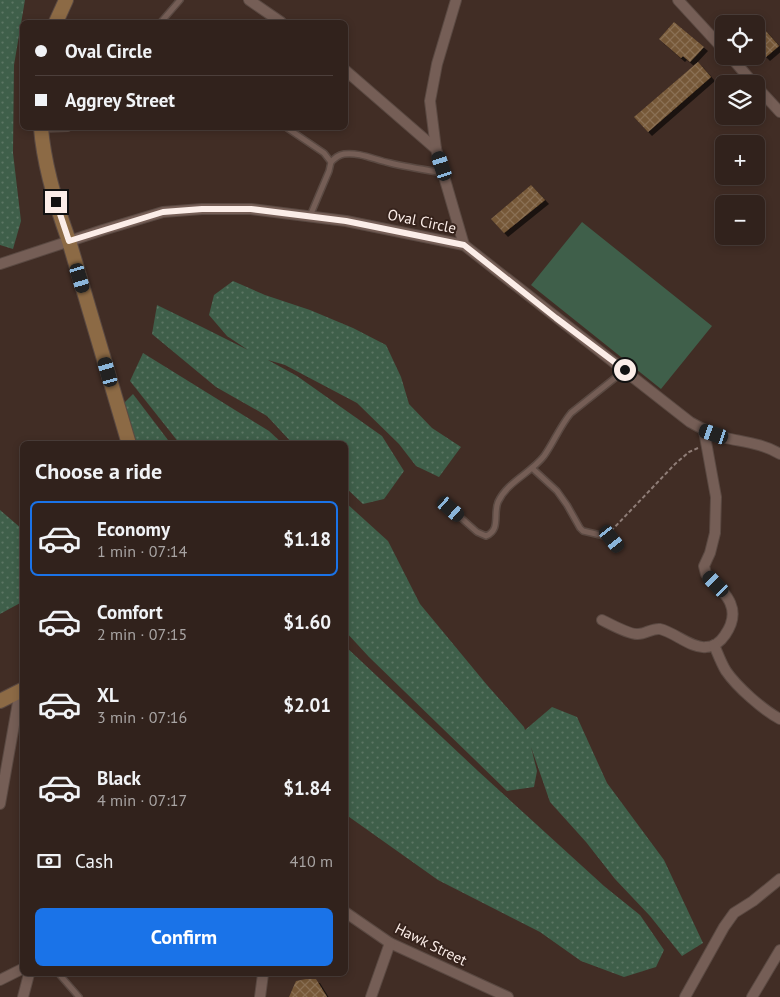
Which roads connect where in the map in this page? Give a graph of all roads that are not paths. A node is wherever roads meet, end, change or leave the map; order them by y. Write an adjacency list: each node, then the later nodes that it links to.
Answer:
1 (66, 0): 7 (main road)
2 (180, 0): 8 (lane)
3 (249, 0): 6 (street)
4 (456, 0): 17 (street)
5 (678, 0): 9 (street)
6 (269, 18)
7 (57, 20)
8 (163, 20)
9 (715, 40)
10 (738, 65): 12 (street)
11 (348, 73): 17 (street)
12 (746, 75)
13 (765, 96): 14 (street)
14 (780, 112)
15 (41, 130): 21 (main road)
16 (290, 130): 18 (lane)
17 (436, 149): 19 (street)
18 (331, 162): 19 (lane); 20 (lane)
19 (444, 174): 22 (street)
20 (309, 216): 21 (street, Oval Circle); 22 (street, Oval Circle)
21 (69, 241): 23 (street, Oval Circle); 26 (main road)
22 (464, 245): 24 (street, Oval Circle)
23 (0, 264)
24 (625, 370): 25 (street, Oval Circle); 28 (lane)
25 (704, 431): 27 (street, Oval Circle); 32 (street)
26 (128, 441)
27 (780, 454)
28 (532, 468): 29 (lane); 30 (lane)
29 (451, 509)
30 (619, 548)
31 (602, 620): 32 (street)
32 (714, 645): 36 (street)
33 (20, 691): 34 (main road)
34 (0, 700)
35 (20, 700): 37 (street)
36 (780, 719)
37 (0, 804)
38 (780, 879): 52 (street)
39 (348, 914): 40 (street, Hawk Street)
40 (390, 942): 50 (street); 51 (street, Hawk Street)
41 (780, 950): 53 (street)
42 (20, 969): 46 (street)
43 (29, 976): 47 (street)
44 (61, 976): 48 (lane)
45 (263, 976): 49 (street)
46 (0, 980)
47 (23, 997)
48 (79, 997)
49 (260, 997)
50 (371, 997)
51 (508, 997)
52 (684, 997)
53 (752, 997)

